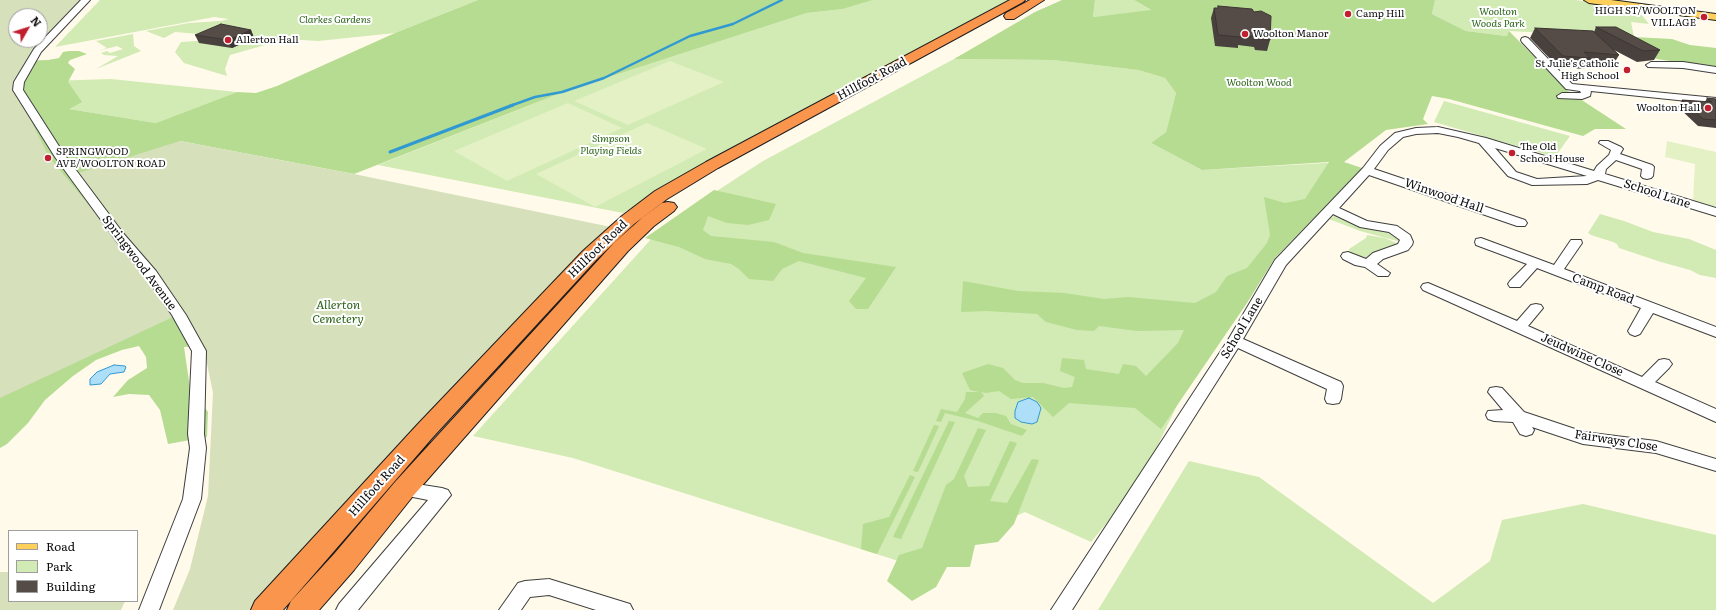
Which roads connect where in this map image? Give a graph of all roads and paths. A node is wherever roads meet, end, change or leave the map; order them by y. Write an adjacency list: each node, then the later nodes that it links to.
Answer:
1 (86, 0): 49 (street, Springwood Avenue)
2 (1019, 0): 23 (highway, Hillfoot Road)
3 (1038, 0): 23 (highway, Hillfoot Road)
4 (1589, 0): 7 (main road)
5 (1651, 0): 6 (main road)
6 (1716, 10)
7 (1716, 17)
8 (1525, 40): 11 (street)
9 (1651, 65): 10 (street)
10 (1716, 70)
11 (1591, 88): 12 (street); 13 (street)
12 (1562, 96)
13 (1716, 101)
14 (1482, 140): 17 (street, School Lane); 18 (street, School Lane); 18 (street)
15 (1604, 143): 16 (street)
16 (1614, 156): 18 (street); 19 (street)
17 (1367, 170): 20 (street, School Lane); 22 (street, Winwood Hall)
18 (1599, 175): 21 (street, School Lane)
19 (1647, 176)
20 (1331, 209): 27 (street); 38 (street, School Lane)
21 (1716, 212)
22 (1521, 223)
23 (628, 230): 48 (highway, Hillfoot Road); 50 (highway, Hillfoot Road)
24 (1481, 242): 28 (street, Camp Road)
25 (1576, 243): 29 (street, Camp Road)
26 (1348, 256): 27 (street)
27 (1369, 264): 30 (street)
28 (1534, 264): 29 (street, Camp Road); 31 (street)
29 (1556, 271): 33 (street, Camp Road)
30 (1383, 273)
31 (1515, 284)
32 (1428, 286): 35 (street, Jeudwine Close)
33 (1649, 307): 36 (street, Camp Road); 37 (street, Camp Road)
34 (1536, 308): 35 (street)
35 (1520, 327): 40 (street, Jeudwine Close)
36 (1634, 331)
37 (1716, 332)
38 (1235, 341): 42 (street); 55 (street, School Lane)
39 (1664, 364): 40 (street)
40 (1645, 383): 45 (street, Jeudwine Close)
41 (1496, 392): 44 (street, Fairways Close)
42 (1333, 399)
43 (1494, 414): 44 (street, Fairways Close)
44 (1518, 416): 46 (street); 47 (street, Fairways Close)
45 (1716, 416)
46 (1526, 430)
47 (1716, 465)
48 (404, 489): 51 (highway, Hillfoot Road); 52 (street, Hillfoot Road)
49 (149, 610)
50 (265, 610)
51 (301, 610)
52 (346, 610)
53 (509, 610): 54 (street)
54 (623, 610)
55 (1061, 610)

